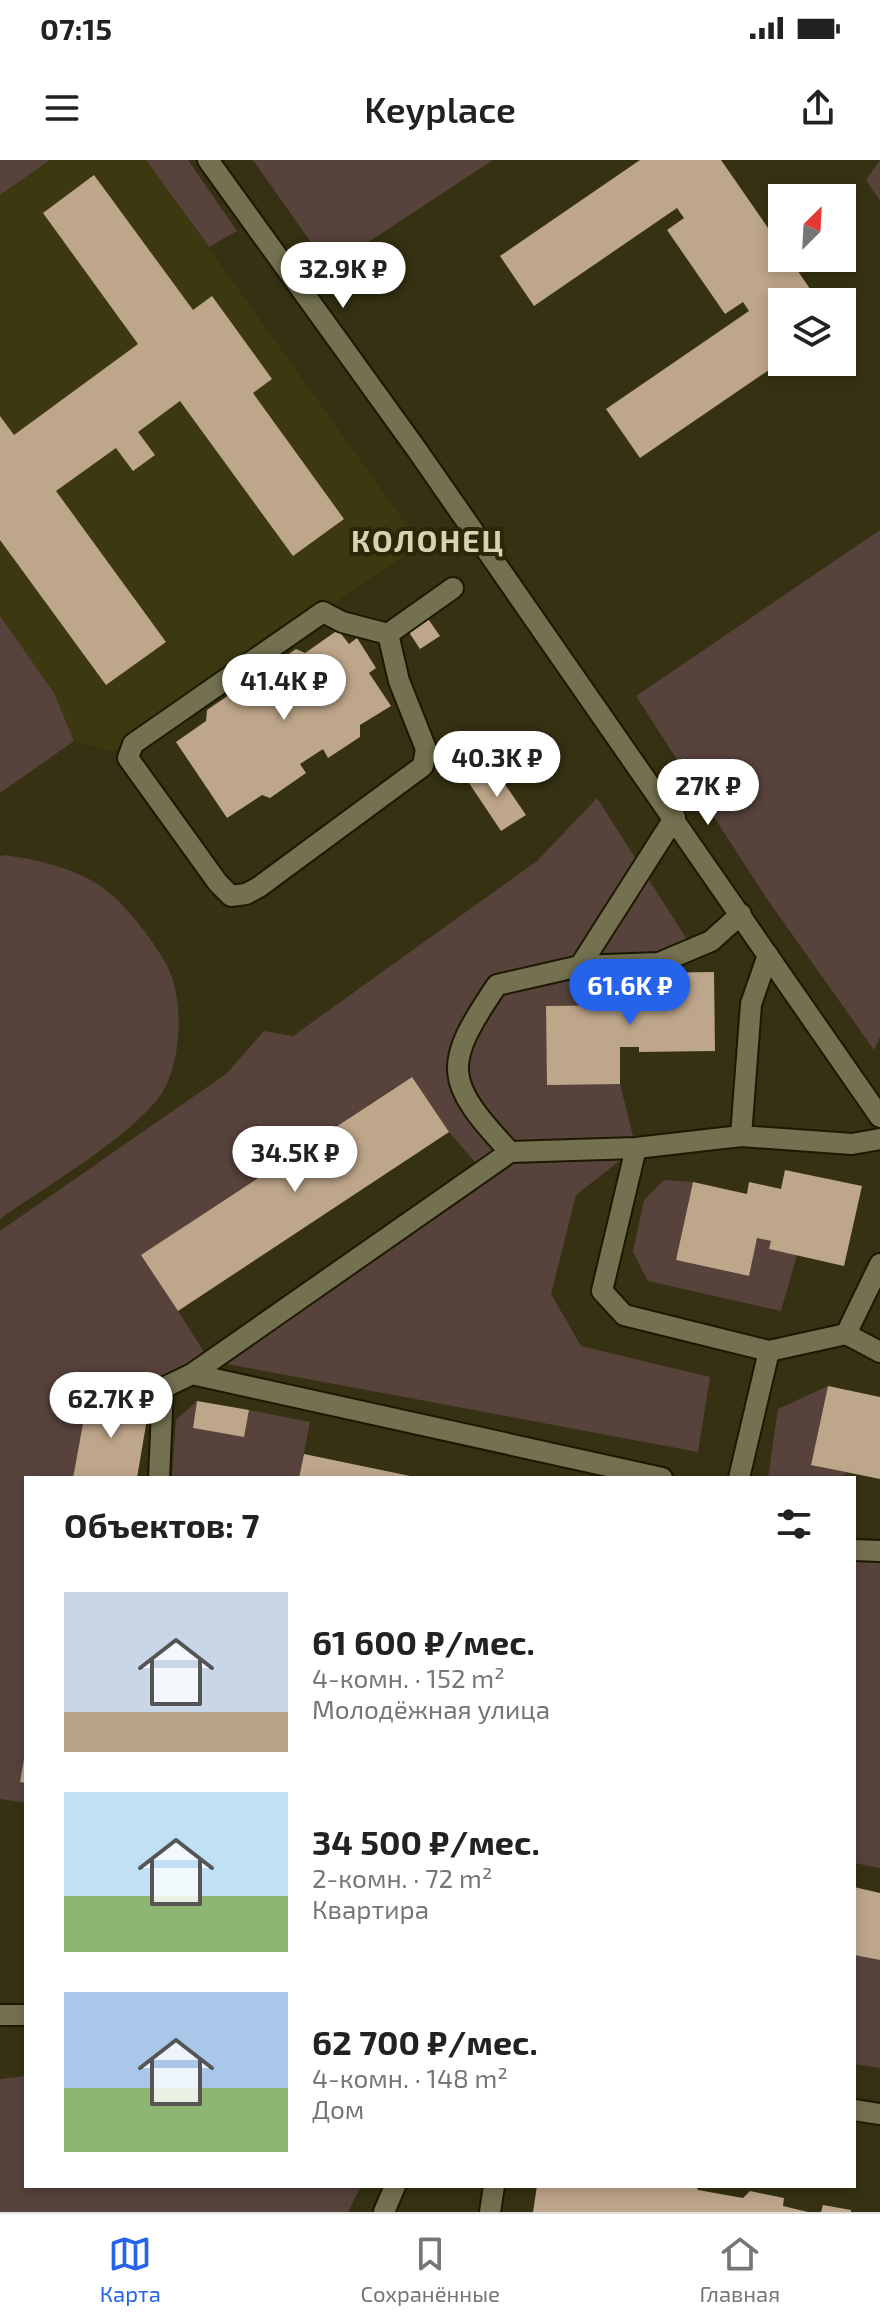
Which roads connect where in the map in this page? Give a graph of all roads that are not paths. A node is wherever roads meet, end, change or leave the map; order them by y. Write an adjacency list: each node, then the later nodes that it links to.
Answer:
1 (208, 160): 4 (street)
2 (453, 588): 3 (street)
3 (388, 634): 3 (street)
4 (675, 817): 5 (street); 7 (street)
5 (741, 914): 6 (street); 7 (street)
6 (768, 955): 8 (street); 9 (street)
7 (580, 966): 12 (street)
8 (880, 1117)
9 (741, 1136): 10 (street); 11 (street)
10 (880, 1139)
11 (636, 1148): 12 (street); 15 (street)
12 (510, 1152): 17 (street)
13 (880, 1264): 14 (street)
14 (846, 1334): 15 (street); 16 (street)
15 (769, 1351): 20 (street)
16 (880, 1352)
17 (192, 1374): 18 (street); 19 (street)
18 (159, 1476)
19 (653, 1476)
20 (739, 1476)
21 (856, 1550): 22 (street)
22 (880, 1551)
23 (0, 2015): 24 (street)
24 (24, 2015)
25 (856, 2110): 26 (street)
26 (880, 2114)
27 (394, 2188): 29 (street)
28 (494, 2188): 30 (street)
29 (384, 2212)
30 (490, 2212)

